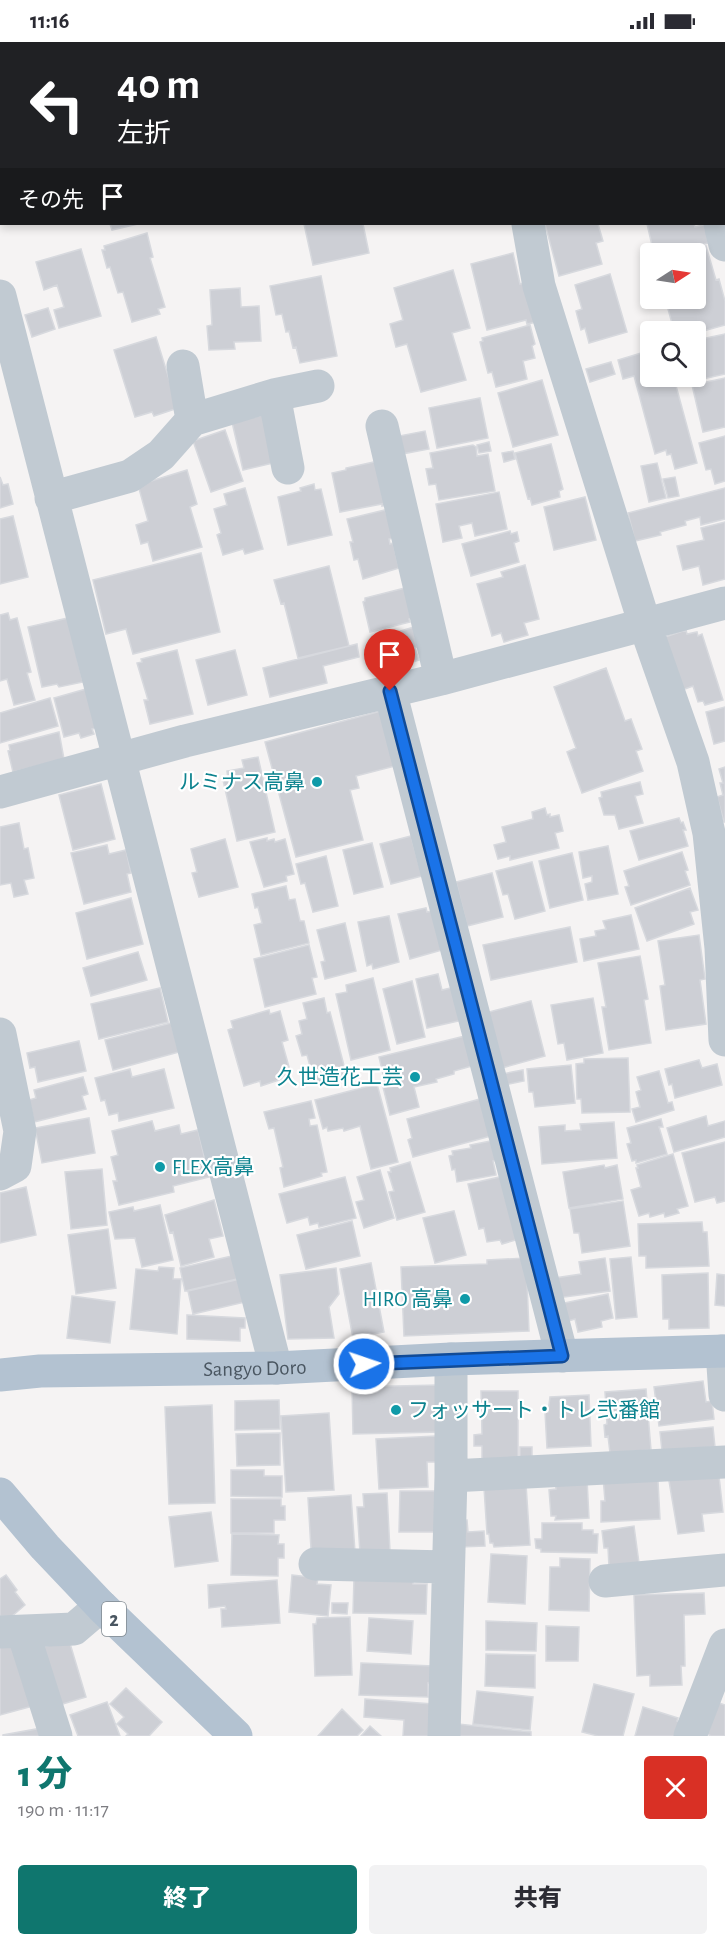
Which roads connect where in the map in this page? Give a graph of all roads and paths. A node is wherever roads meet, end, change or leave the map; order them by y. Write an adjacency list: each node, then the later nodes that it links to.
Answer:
1 (528, 225): 13 (street)
2 (720, 225): 3 (street)
3 (725, 245)
4 (0, 296): 11 (street)
5 (183, 366): 8 (street)
6 (318, 386): 7 (street)
7 (274, 395): 8 (street); 10 (street)
8 (192, 420): 11 (street)
9 (382, 426): 14 (street)
10 (288, 468)
11 (51, 498): 16 (street)
12 (725, 603): 13 (street)
13 (645, 625): 14 (street); 18 (street)
14 (441, 679): 15 (street)
15 (390, 691): 16 (street); 23 (street)
16 (118, 760): 17 (street); 25 (street)
17 (0, 792)
18 (723, 948): 20 (street)
19 (0, 1034): 21 (street)
20 (725, 1040)
21 (0, 1174)
22 (724, 1351): 23 (main road, Sangyo Doro); 27 (street)
23 (562, 1356): 24 (main road, Sangyo Doro)
24 (451, 1359): 25 (main road, Sangyo Doro); 29 (street)
25 (276, 1368): 26 (main road, Sangyo Doro)
26 (0, 1375)
27 (725, 1395)
28 (725, 1462): 29 (street)
29 (451, 1476): 32 (street)
30 (0, 1494): 35 (main road, 2)
31 (315, 1564): 32 (street)
32 (448, 1567): 41 (street)
33 (725, 1570): 34 (street)
34 (604, 1581)
35 (100, 1606): 36 (street); 40 (main road, 2)
36 (11, 1632): 39 (street)
37 (725, 1646): 38 (street)
38 (718, 1685): 42 (street)
39 (56, 1736)
40 (236, 1736)
41 (444, 1736)
42 (690, 1736)

